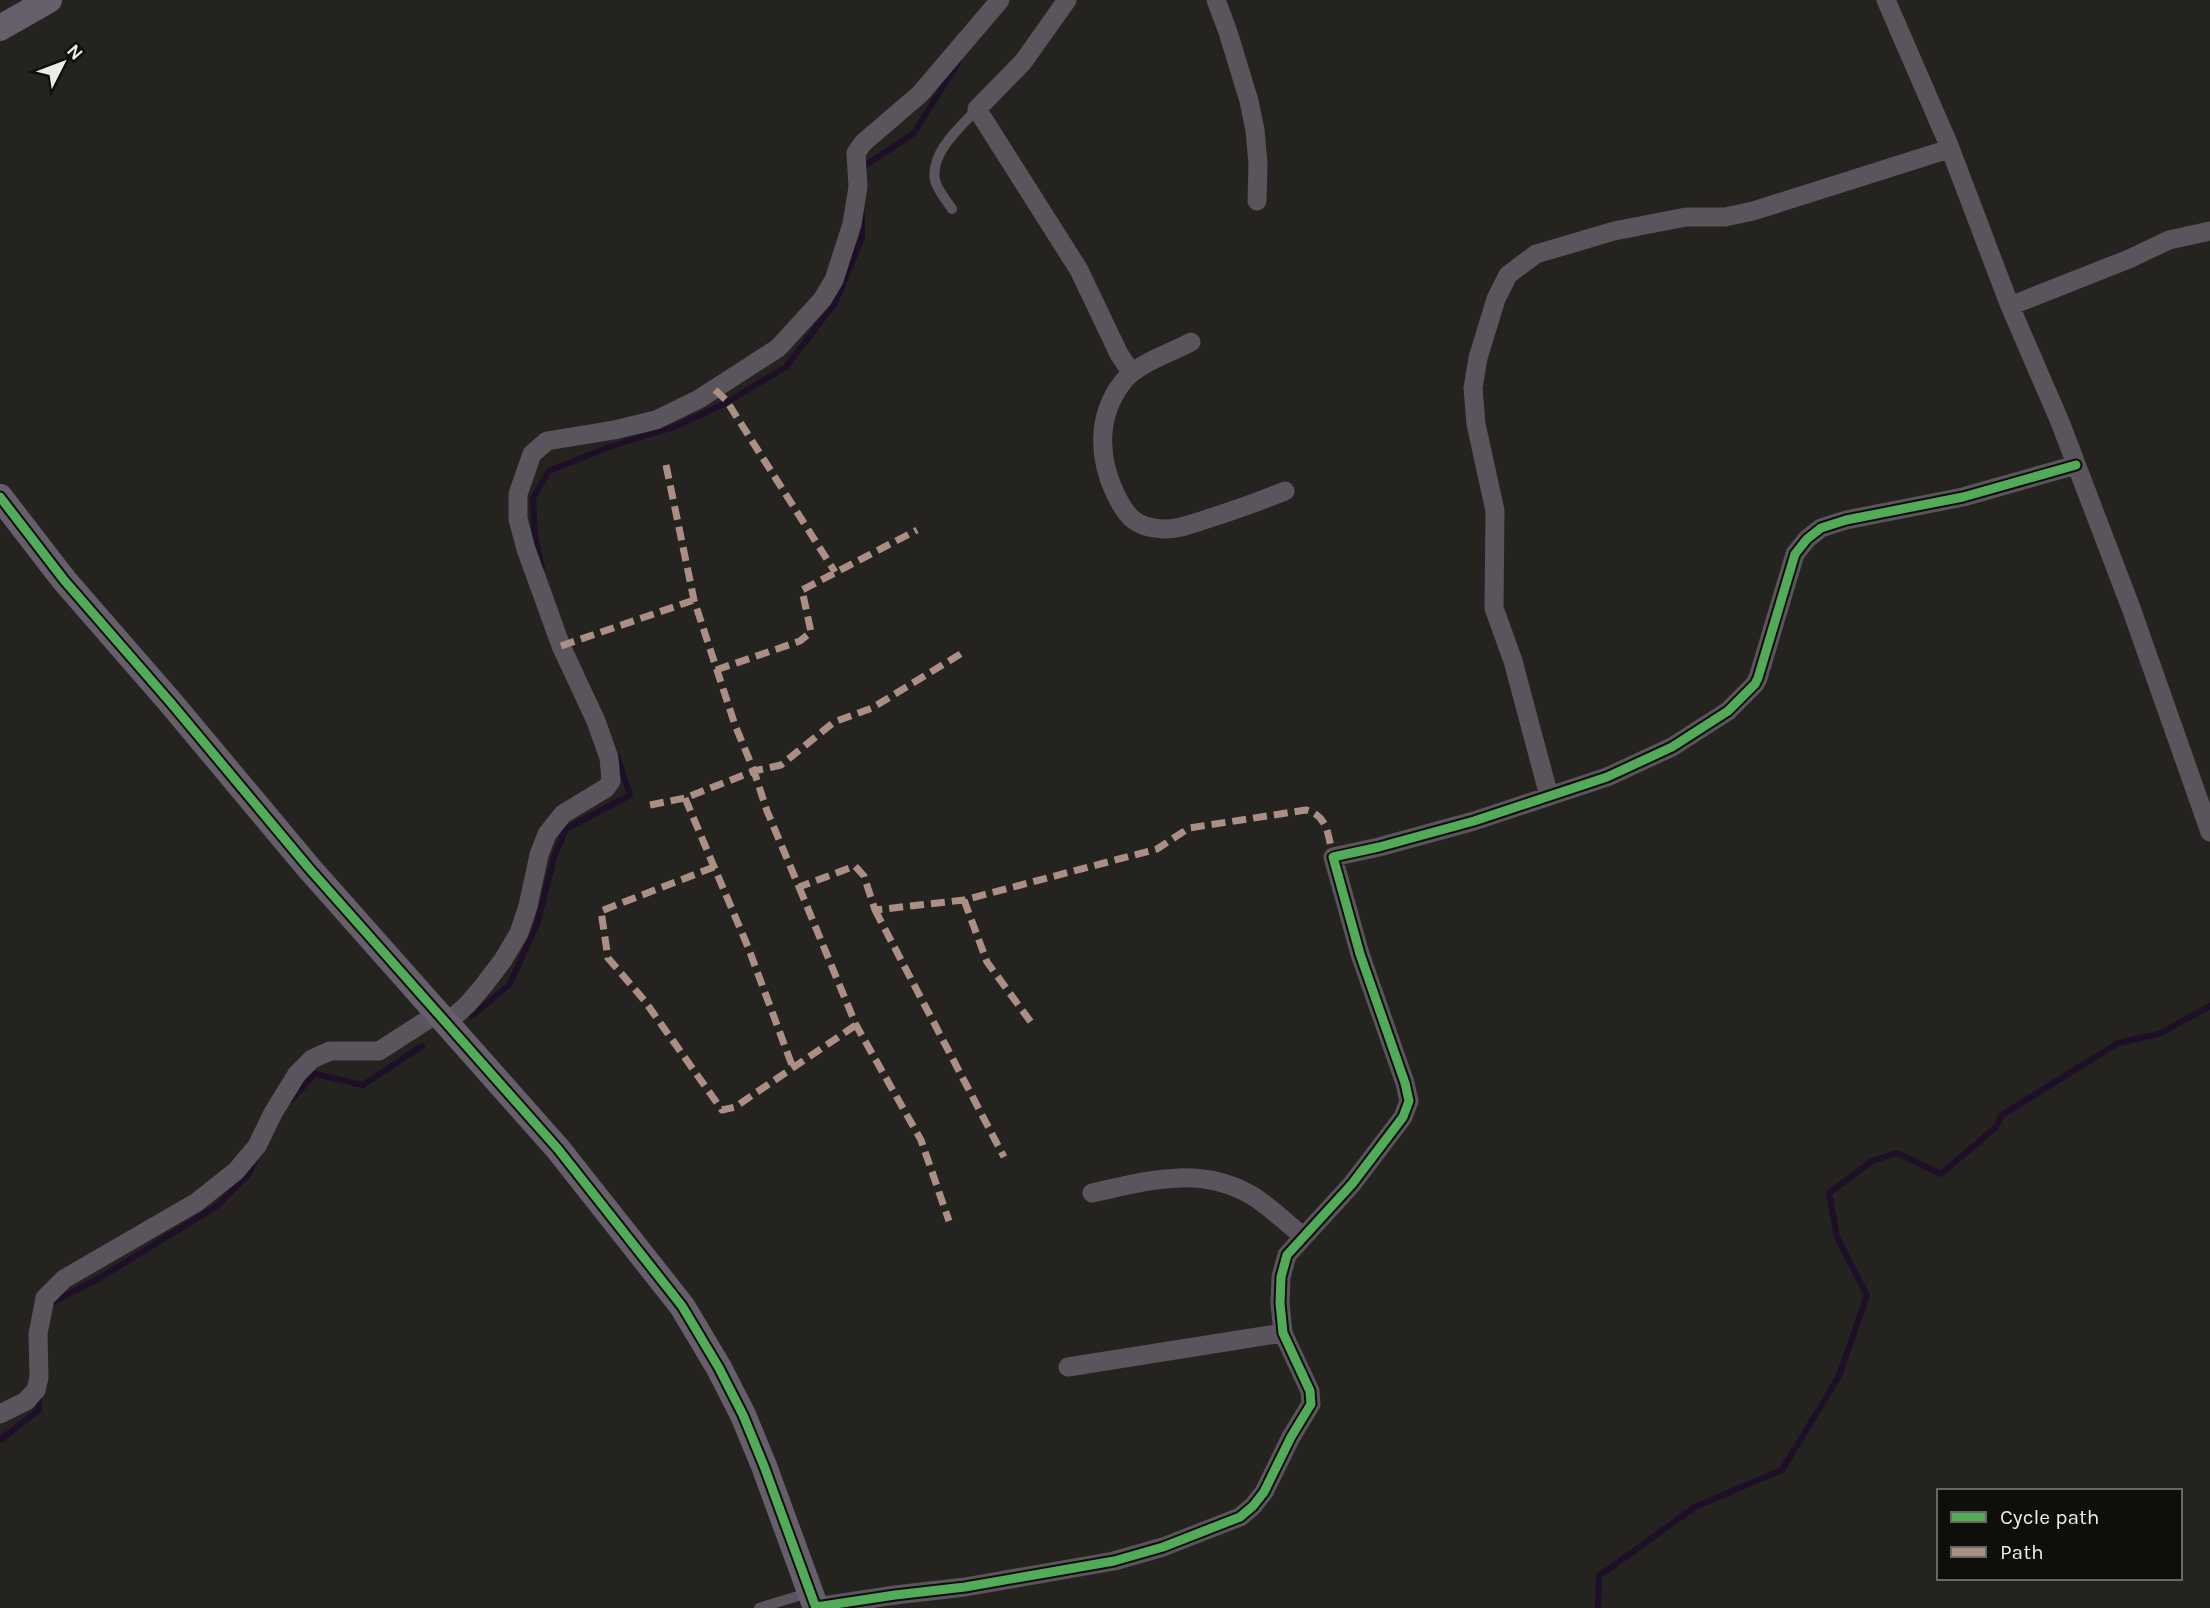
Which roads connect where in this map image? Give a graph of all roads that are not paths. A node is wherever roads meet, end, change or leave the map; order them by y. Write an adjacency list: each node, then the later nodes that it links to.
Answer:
1 (49, 0): 6 (street)
2 (1000, 0): 20 (street)
3 (1066, 0): 7 (street)
4 (1216, 0): 9 (street)
5 (1886, 0): 8 (street)
6 (0, 27)
7 (977, 108): 10 (lane); 14 (street)
8 (1949, 149): 12 (street); 18 (street)
9 (1257, 201)
10 (952, 209)
11 (2210, 231): 12 (street)
12 (2010, 306): 15 (street)
13 (1191, 342): 14 (street)
14 (1131, 372): 16 (street)
15 (2076, 466): 18 (street); 19 (street)
16 (1285, 491)
17 (0, 497): 20 (street)
18 (1549, 796): 22 (street)
19 (2210, 832)
20 (443, 1018): 25 (street); 26 (street)
21 (1092, 1193): 22 (street)
22 (1303, 1236): 23 (street)
23 (1283, 1333): 24 (street); 26 (street)
24 (1068, 1367)
25 (0, 1414)
26 (814, 1603): 27 (lane)
27 (759, 1608)

